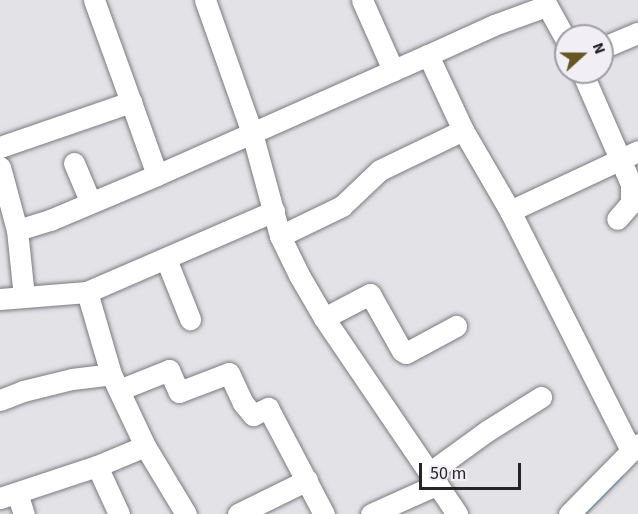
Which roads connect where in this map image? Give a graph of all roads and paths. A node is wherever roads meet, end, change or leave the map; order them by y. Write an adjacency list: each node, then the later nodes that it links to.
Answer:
1 (94, 0): 11 (street)
2 (205, 0): 13 (street)
3 (362, 0): 9 (street)
4 (545, 3): 5 (street); 8 (street)
5 (557, 24)
6 (638, 33): 7 (street)
7 (614, 43)
8 (428, 55): 9 (street); 12 (street)
9 (393, 70): 13 (street)
10 (589, 84): 15 (street)
11 (131, 102): 14 (street); 18 (street)
12 (463, 130): 21 (street); 24 (street)
13 (252, 133): 18 (street); 20 (street)
14 (0, 147)
15 (629, 155): 21 (street); 22 (street)
16 (74, 163): 19 (street)
17 (1, 172): 23 (street)
18 (157, 175): 19 (street)
19 (90, 201): 23 (street)
20 (274, 211): 24 (street); 25 (street)
21 (510, 211): 36 (street)
22 (617, 219)
23 (16, 230): 27 (street)
24 (280, 236): 29 (street)
25 (166, 259): 26 (street); 30 (street)
26 (87, 292): 27 (street); 32 (street)
27 (24, 297): 28 (street)
28 (0, 299)
29 (324, 318): 31 (street); 38 (street)
30 (190, 319)
31 (456, 326)
32 (115, 382): 34 (street); 35 (street); 39 (street)
33 (541, 397): 38 (street)
34 (0, 400)
35 (145, 446): 37 (street); 43 (street)
36 (632, 447): 48 (street)
37 (97, 466): 40 (street); 42 (street)
38 (434, 479): 46 (street); 47 (street)
39 (308, 480): 44 (street); 45 (street)
40 (8, 496): 41 (street)
41 (24, 514)
42 (118, 514)
43 (186, 514)
44 (238, 514)
45 (324, 514)
46 (371, 514)
47 (457, 514)
48 (569, 514)

